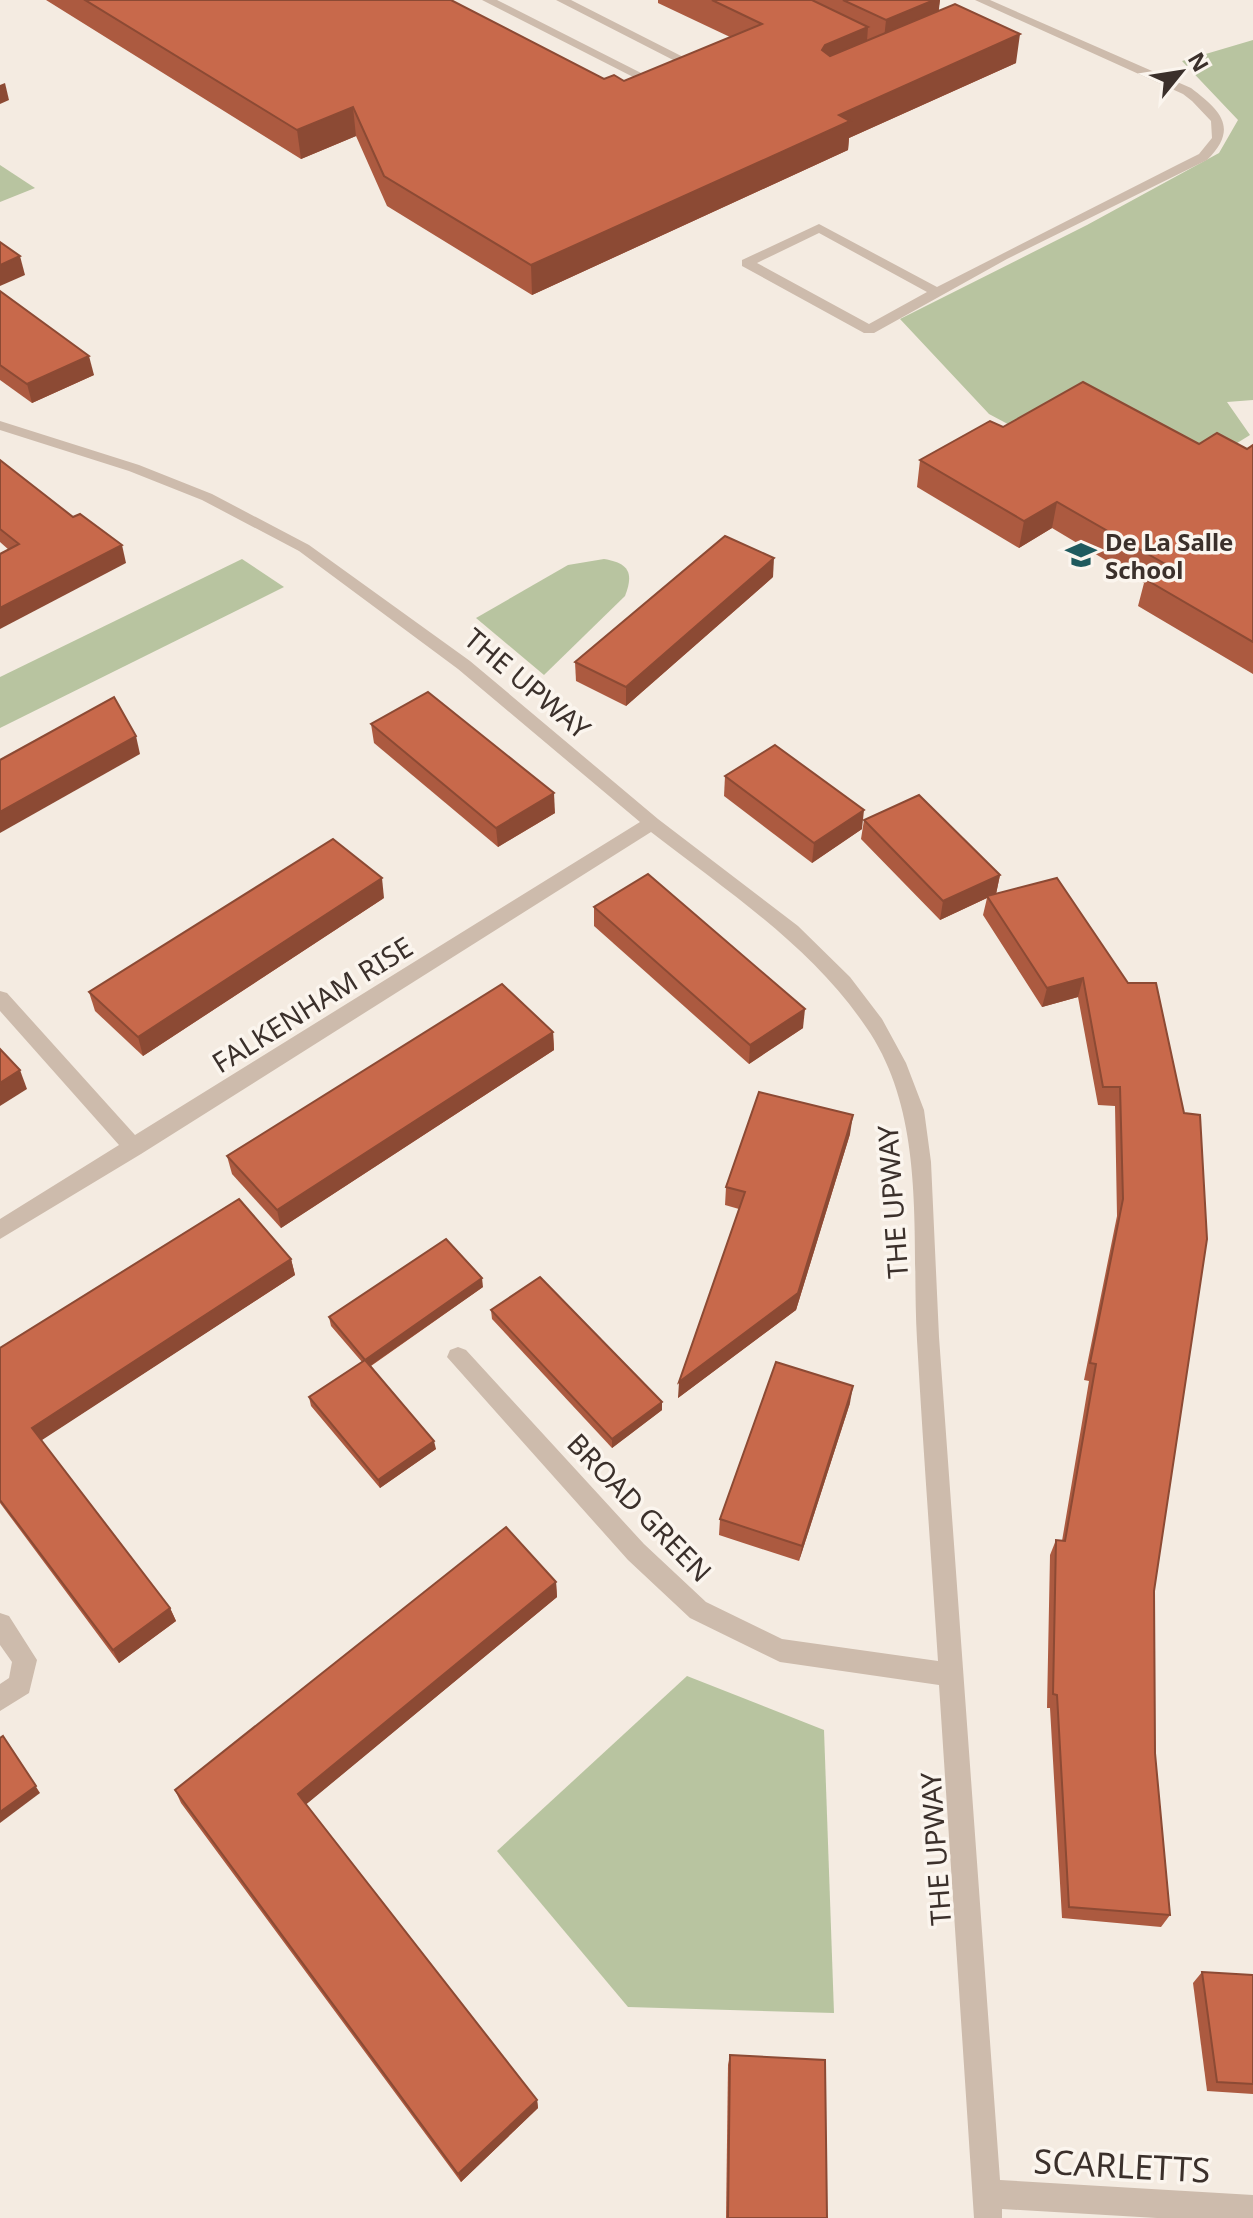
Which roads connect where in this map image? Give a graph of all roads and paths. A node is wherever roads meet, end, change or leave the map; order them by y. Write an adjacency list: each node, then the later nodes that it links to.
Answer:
1 (488, 0): 2 (street)
2 (562, 0)
3 (981, 0): 4 (street)
4 (938, 293): 4 (street)
5 (0, 425): 6 (street, THE UPWAY)
6 (652, 823): 8 (street, FALKENHAM RISE); 12 (street, THE UPWAY)
7 (0, 998): 8 (street)
8 (134, 1148): 9 (street, FALKENHAM RISE)
9 (0, 1230)
10 (458, 1357): 12 (street, BROAD GREEN)
11 (0, 1624): 13 (street)
12 (950, 1675): 14 (street, THE UPWAY)
13 (0, 1699)
14 (987, 2206): 15 (street, SCARLETTS)
15 (1253, 2209)

